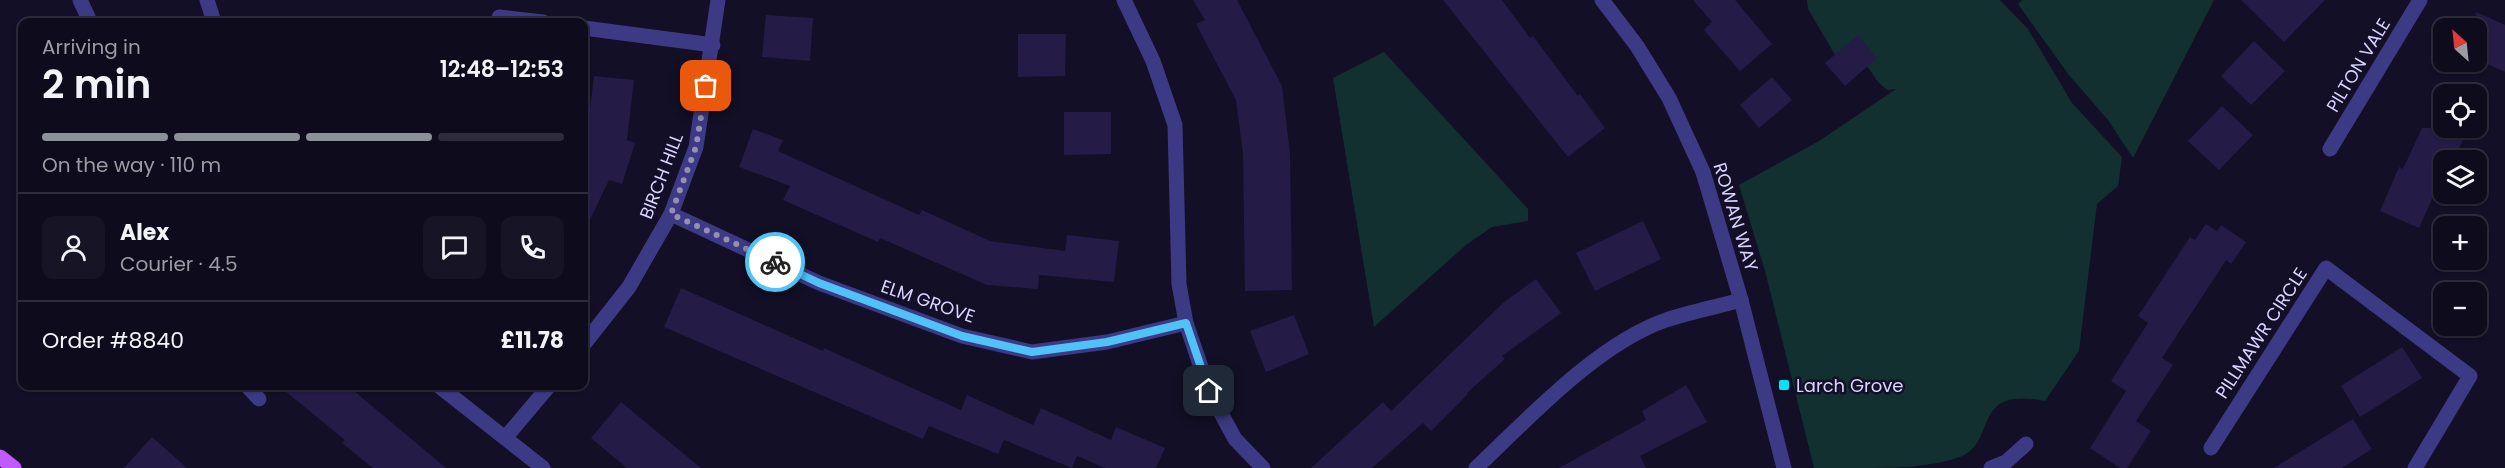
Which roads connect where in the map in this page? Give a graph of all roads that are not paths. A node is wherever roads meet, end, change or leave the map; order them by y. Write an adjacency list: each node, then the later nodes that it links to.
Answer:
1 (80, 0): 7 (street)
2 (207, 0): 9 (street)
3 (718, 0): 12 (street, BIRCH HILL)
4 (1124, 0): 16 (street)
5 (1602, 0): 15 (street, ROWAN WAY)
6 (2420, 0): 13 (street, PILTON VALE)
7 (88, 17)
8 (499, 17): 10 (street)
9 (213, 18)
10 (508, 18)
11 (588, 29): 12 (street)
12 (713, 45): 14 (street, BIRCH HILL)
13 (2330, 149)
14 (671, 214): 16 (street, ELM GROVE); 17 (street, BIRCH HILL)
15 (1741, 300): 29 (street); 30 (street, ROWAN WAY)
16 (1186, 323): 28 (street)
17 (588, 339)
18 (250, 390): 21 (street)
19 (445, 390): 22 (street)
20 (546, 390): 22 (street)
21 (259, 399)
22 (506, 436): 27 (street)
23 (2026, 444): 31 (street)
24 (2211, 448): 32 (street, PILLMAWR CIRCLE)
25 (0, 457): 26 (main road)
26 (14, 468)
27 (543, 468)
28 (1263, 468)
29 (1476, 468)
30 (1784, 468)
31 (1991, 468)
32 (2415, 468)

